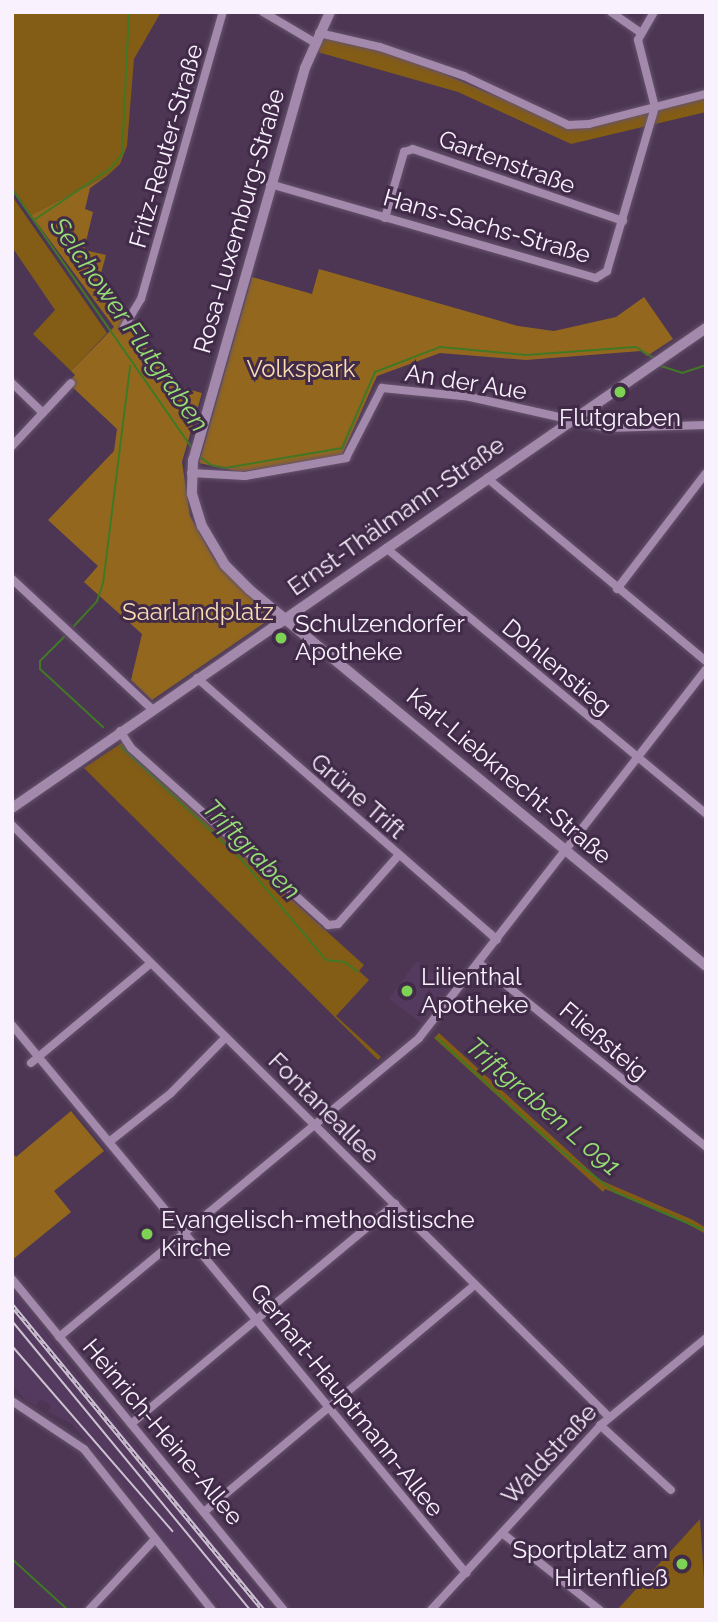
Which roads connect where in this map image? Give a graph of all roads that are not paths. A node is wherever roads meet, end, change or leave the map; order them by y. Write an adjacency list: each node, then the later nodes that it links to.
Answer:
1 (223, 12): 13 (street, Fritz-Reuter-Straße)
2 (263, 12): 7 (street)
3 (330, 12): 7 (street, Rosa-Luxemburg-Straße)
4 (611, 12): 6 (street)
5 (654, 12): 6 (street)
6 (640, 32): 9 (street)
7 (317, 37): 9 (street); 10 (street, Rosa-Luxemburg-Straße)
8 (706, 94): 9 (street)
9 (654, 107): 12 (street, Hans-Sachs-Straße)
10 (271, 184): 11 (street, Hans-Sachs-Straße); 21 (street, Rosa-Luxemburg-Straße)
11 (385, 218): 12 (street, Hans-Sachs-Straße); 12 (street, Gartenstraße)
12 (623, 221)
13 (124, 327)
14 (706, 328): 18 (street, Ernst-Thälmann-Straße)
15 (12, 383): 17 (street)
16 (71, 383): 17 (street)
17 (43, 413): 20 (street)
18 (570, 422): 19 (street); 21 (street, An der Aue); 23 (street, Ernst-Thälmann-Straße)
19 (706, 425)
20 (12, 446)
21 (191, 473): 27 (street, Rosa-Luxemburg-Straße)
22 (706, 473): 26 (street)
23 (487, 478): 24 (street, Ernst-Thälmann-Straße); 26 (street)
24 (386, 548): 27 (street, Ernst-Thälmann-Straße); 33 (street, Dohlenstieg)
25 (12, 579): 31 (street)
26 (617, 589): 28 (street)
27 (285, 618): 30 (street, Ernst-Thälmann-Straße); 37 (street, Karl-Liebknecht-Straße)
28 (706, 661)
29 (706, 669): 33 (street)
30 (197, 678): 31 (street, Ernst-Thälmann-Straße); 38 (street, Grüne Trift)
31 (152, 709): 32 (street, Ernst-Thälmann-Straße)
32 (120, 731): 34 (street, Ernst-Thälmann-Straße); 38 (street)
33 (636, 758): 35 (street, Dohlenstieg); 37 (street)
34 (12, 808)
35 (706, 814)
36 (12, 825): 40 (street, Fontaneallee)
37 (565, 850): 39 (street); 42 (street, Karl-Liebknecht-Straße)
38 (398, 856): 39 (street, Grüne Trift)
39 (496, 940): 41 (street)
40 (151, 963): 44 (street, Fontaneallee); 45 (street)
41 (480, 963): 47 (street); 49 (street, Fließsteig)
42 (706, 966)
43 (12, 1025): 45 (street, Gerhart-Hauptmann-Allee)
44 (226, 1037): 47 (street, Fontaneallee); 48 (street)
45 (38, 1057): 46 (street); 48 (street, Gerhart-Hauptmann-Allee)
46 (30, 1063)
47 (315, 1126): 50 (street, Fontaneallee); 51 (street)
48 (109, 1142): 51 (street, Gerhart-Hauptmann-Allee)
49 (706, 1147)
50 (395, 1204): 53 (street, Fontaneallee); 54 (street)
51 (185, 1233): 54 (street, Gerhart-Hauptmann-Allee); 55 (street)
52 (12, 1279): 55 (street, Heinrich-Heine-Allee)
53 (475, 1285): 58 (street); 60 (street, Fontaneallee)
54 (256, 1320): 58 (street, Gerhart-Hauptmann-Allee); 61 (street)
55 (59, 1337): 61 (street, Heinrich-Heine-Allee)
56 (706, 1338): 60 (street, Waldstraße)
57 (12, 1401): 59 (street)
58 (329, 1409): 64 (street); 67 (street, Gerhart-Hauptmann-Allee)
59 (15, 1412): 66 (street)
60 (609, 1417): 62 (street, Waldstraße)
61 (131, 1424): 64 (street, Heinrich-Heine-Allee)
62 (600, 1425): 63 (street); 65 (street, Waldstraße)
63 (671, 1490)
64 (204, 1512): 70 (street, Heinrich-Heine-Allee)
65 (502, 1533): 67 (street, Waldstraße); 72 (street)
66 (155, 1539): 68 (street); 69 (street)
67 (466, 1573): 71 (street, Waldstraße)
68 (89, 1610)
69 (212, 1610)
70 (284, 1610)
71 (432, 1610)
72 (600, 1610)

